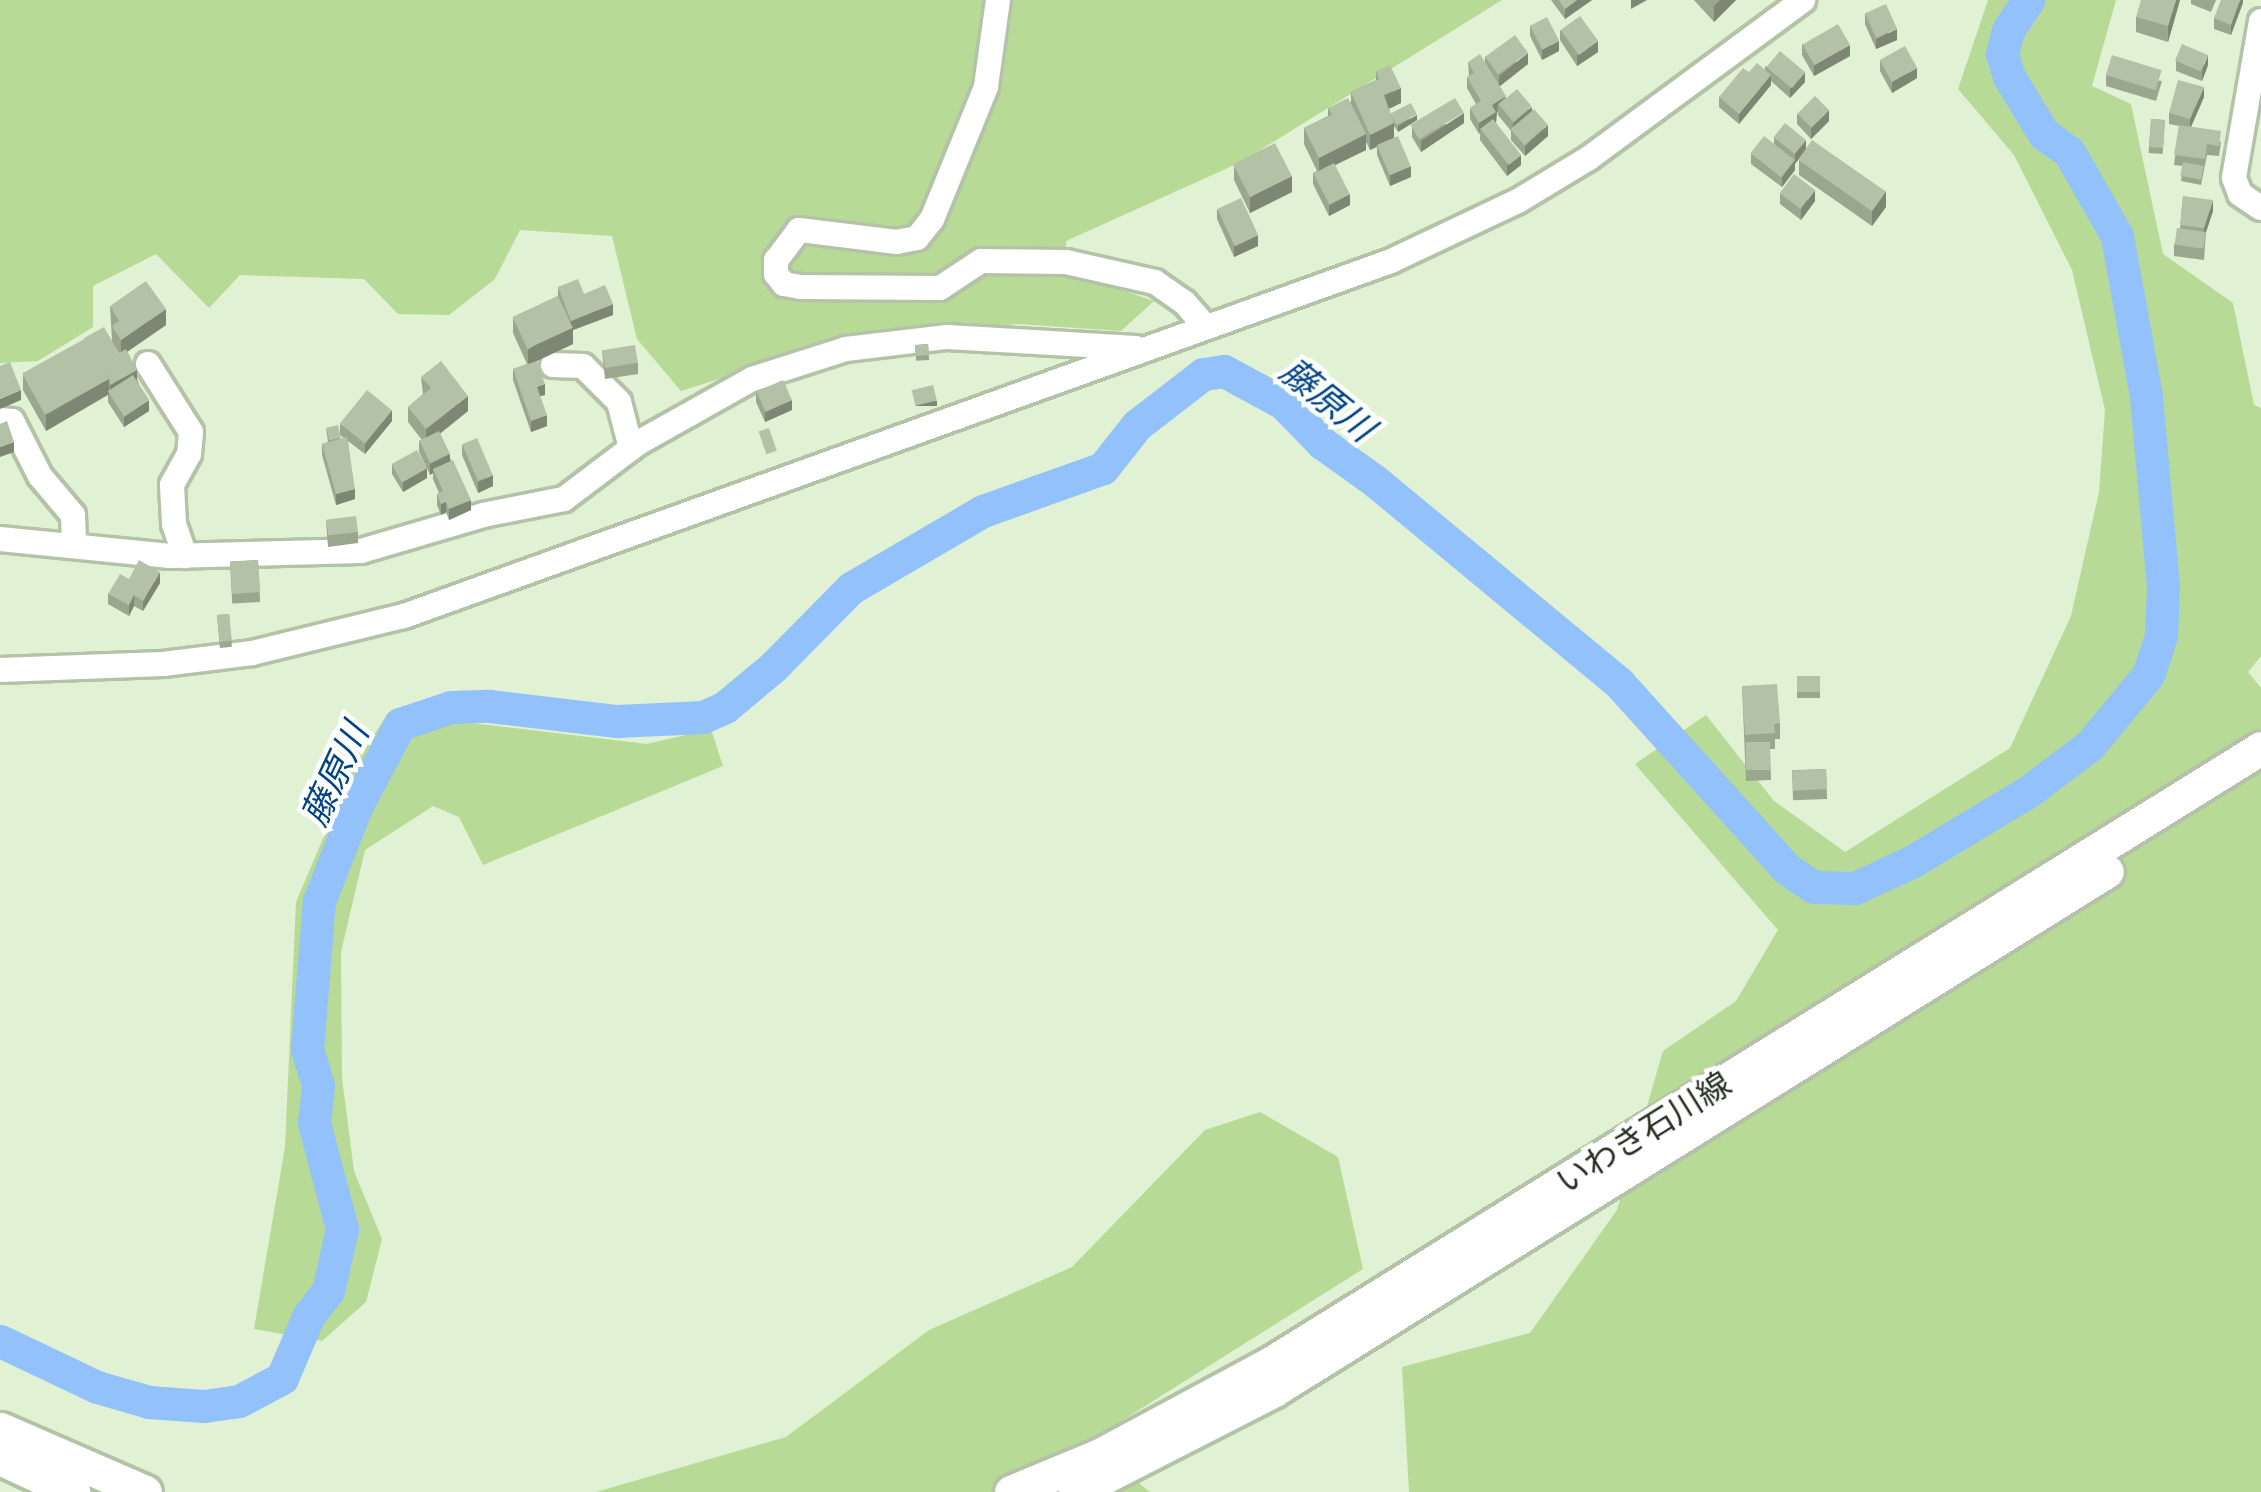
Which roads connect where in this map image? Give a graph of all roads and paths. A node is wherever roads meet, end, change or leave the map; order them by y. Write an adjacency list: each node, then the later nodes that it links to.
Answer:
1 (998, 0): 5 (street)
2 (1803, 0): 5 (street)
3 (2261, 21): 4 (street)
4 (2261, 208)
5 (1206, 327): 6 (street)
6 (1143, 349): 10 (street); 14 (street)
7 (148, 364): 13 (street)
8 (553, 365): 10 (street)
9 (0, 420): 12 (street)
10 (631, 448): 13 (street)
11 (0, 539): 12 (street)
12 (74, 545): 13 (street)
13 (185, 556)
14 (0, 670)
15 (2261, 748): 21 (main road, いわき石川線)
16 (2261, 775): 22 (main road, いわき石川線)
17 (0, 1430): 20 (main road)
18 (0, 1458): 19 (main road)
19 (73, 1492)
20 (145, 1492)
21 (1011, 1492)
22 (1075, 1492)

